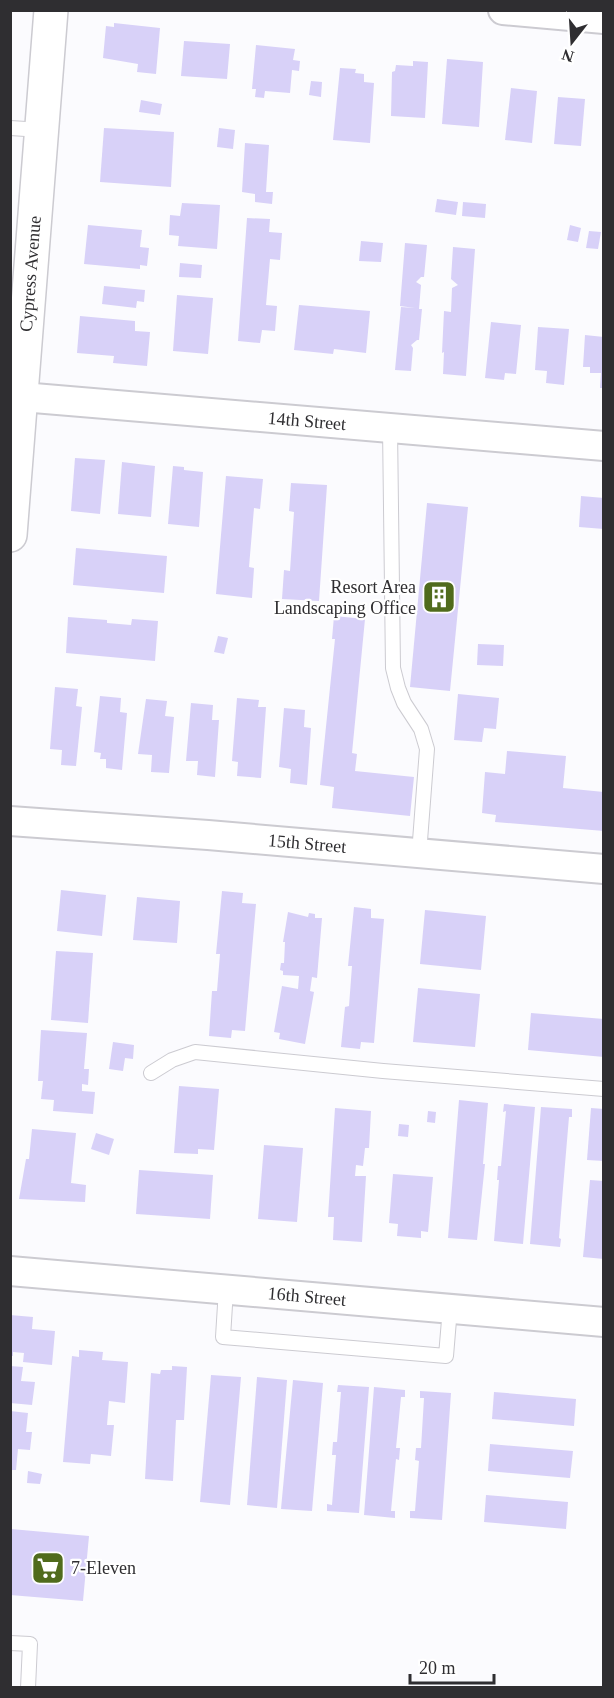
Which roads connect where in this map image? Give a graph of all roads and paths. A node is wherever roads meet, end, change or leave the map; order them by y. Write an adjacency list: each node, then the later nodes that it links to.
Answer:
1 (51, 10): 4 (street, Cypress Avenue)
2 (503, 10): 3 (street)
3 (603, 19)
4 (26, 129): 5 (street, Cypress Avenue)
5 (16, 397): 6 (street, 14th Street); 8 (street, Cypress Avenue)
6 (390, 427): 7 (street, 14th Street); 10 (lane)
7 (603, 446)
8 (10, 535)
9 (10, 821): 10 (street, 15th Street)
10 (419, 854): 11 (street, 15th Street)
11 (603, 869)
12 (151, 1073): 13 (lane)
13 (603, 1089)
14 (10, 1271): 15 (street, 16th Street)
15 (226, 1289): 16 (street, 16th Street); 16 (lane)
16 (450, 1308): 17 (street, 16th Street)
17 (603, 1322)
18 (10, 1643): 19 (lane)
19 (28, 1688)

